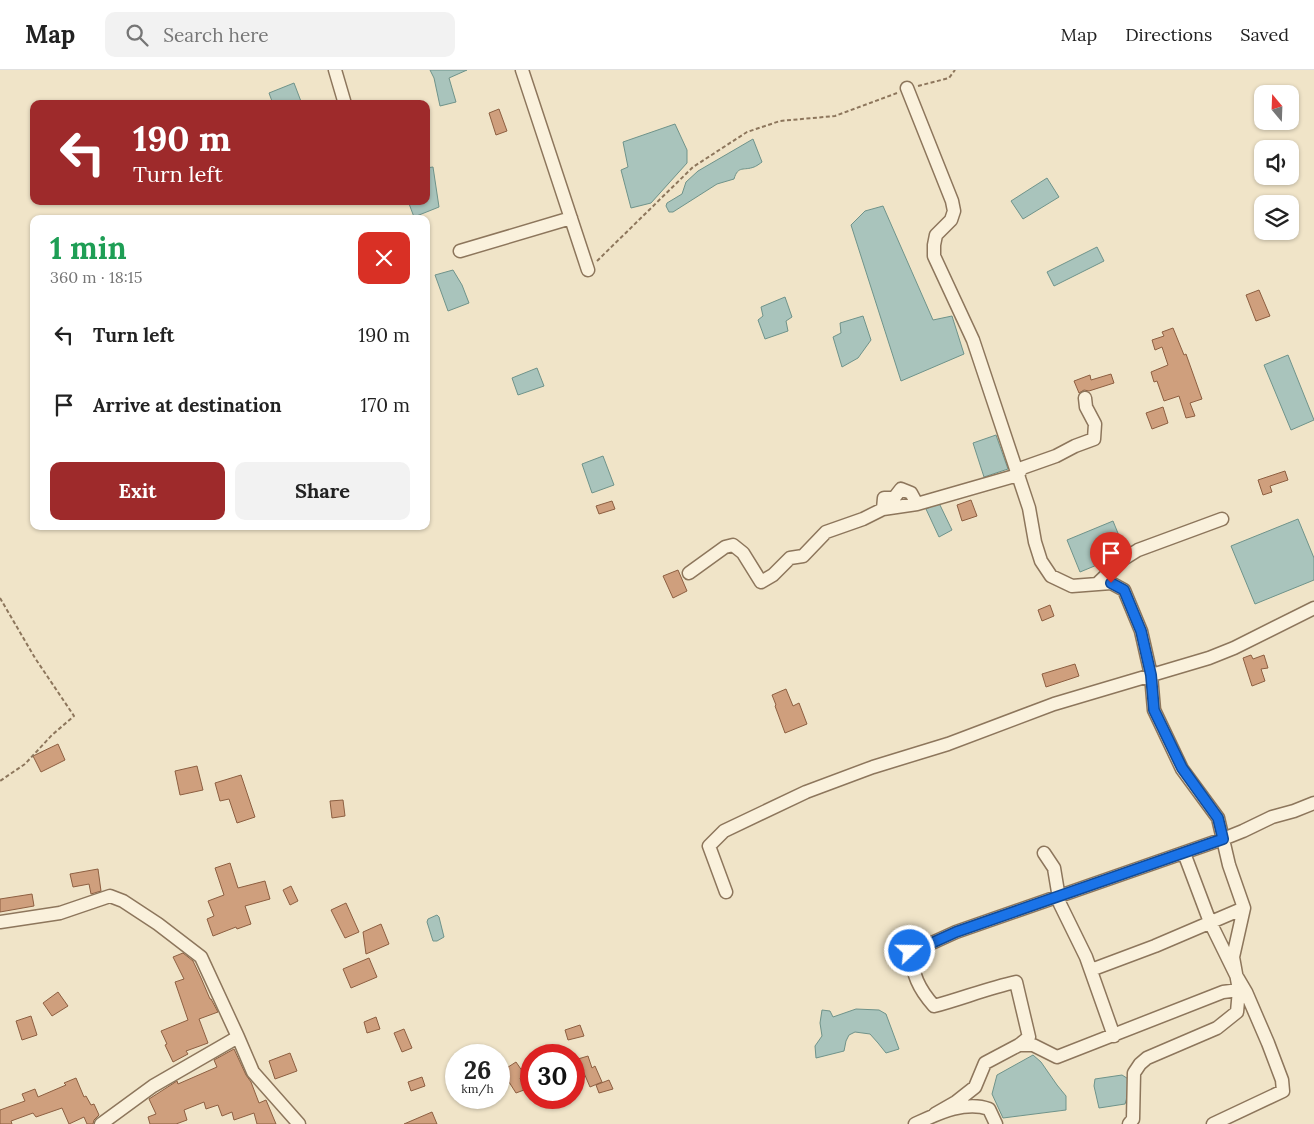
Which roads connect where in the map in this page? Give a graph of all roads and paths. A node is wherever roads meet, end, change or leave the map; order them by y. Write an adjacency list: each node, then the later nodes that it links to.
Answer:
1 (335, 70): 5 (street)
2 (522, 70): 6 (street)
3 (955, 70): 4 (path)
4 (907, 88): 8 (path); 10 (street)
5 (344, 100)
6 (571, 218): 7 (street); 8 (street)
7 (460, 251)
8 (588, 270)
9 (1085, 398): 10 (street)
10 (1018, 474): 12 (street); 13 (street)
11 (1222, 519): 13 (street)
12 (689, 573)
13 (1098, 584): 16 (street)
14 (0, 598): 17 (path)
15 (1314, 608): 16 (street)
16 (1151, 675): 19 (street); 22 (street)
17 (0, 781)
18 (1314, 803): 19 (street)
19 (1223, 839): 20 (street); 24 (street)
20 (1184, 852): 23 (street); 26 (street)
21 (1044, 853): 23 (street)
22 (726, 892)
23 (1059, 897): 27 (street); 32 (street)
24 (1244, 908): 26 (street); 28 (street)
25 (0, 922): 31 (street)
26 (1210, 922): 27 (street); 28 (street)
27 (1091, 970): 30 (street)
28 (1236, 975): 29 (street); 39 (street)
29 (1239, 990): 30 (street); 38 (street)
30 (1114, 1036): 32 (street)
31 (238, 1037): 34 (street); 35 (street)
32 (1019, 1045): 33 (street)
33 (935, 1114): 36 (street); 37 (street)
34 (100, 1124)
35 (299, 1124)
36 (915, 1124)
37 (996, 1124)
38 (1129, 1124)
39 (1213, 1124)

